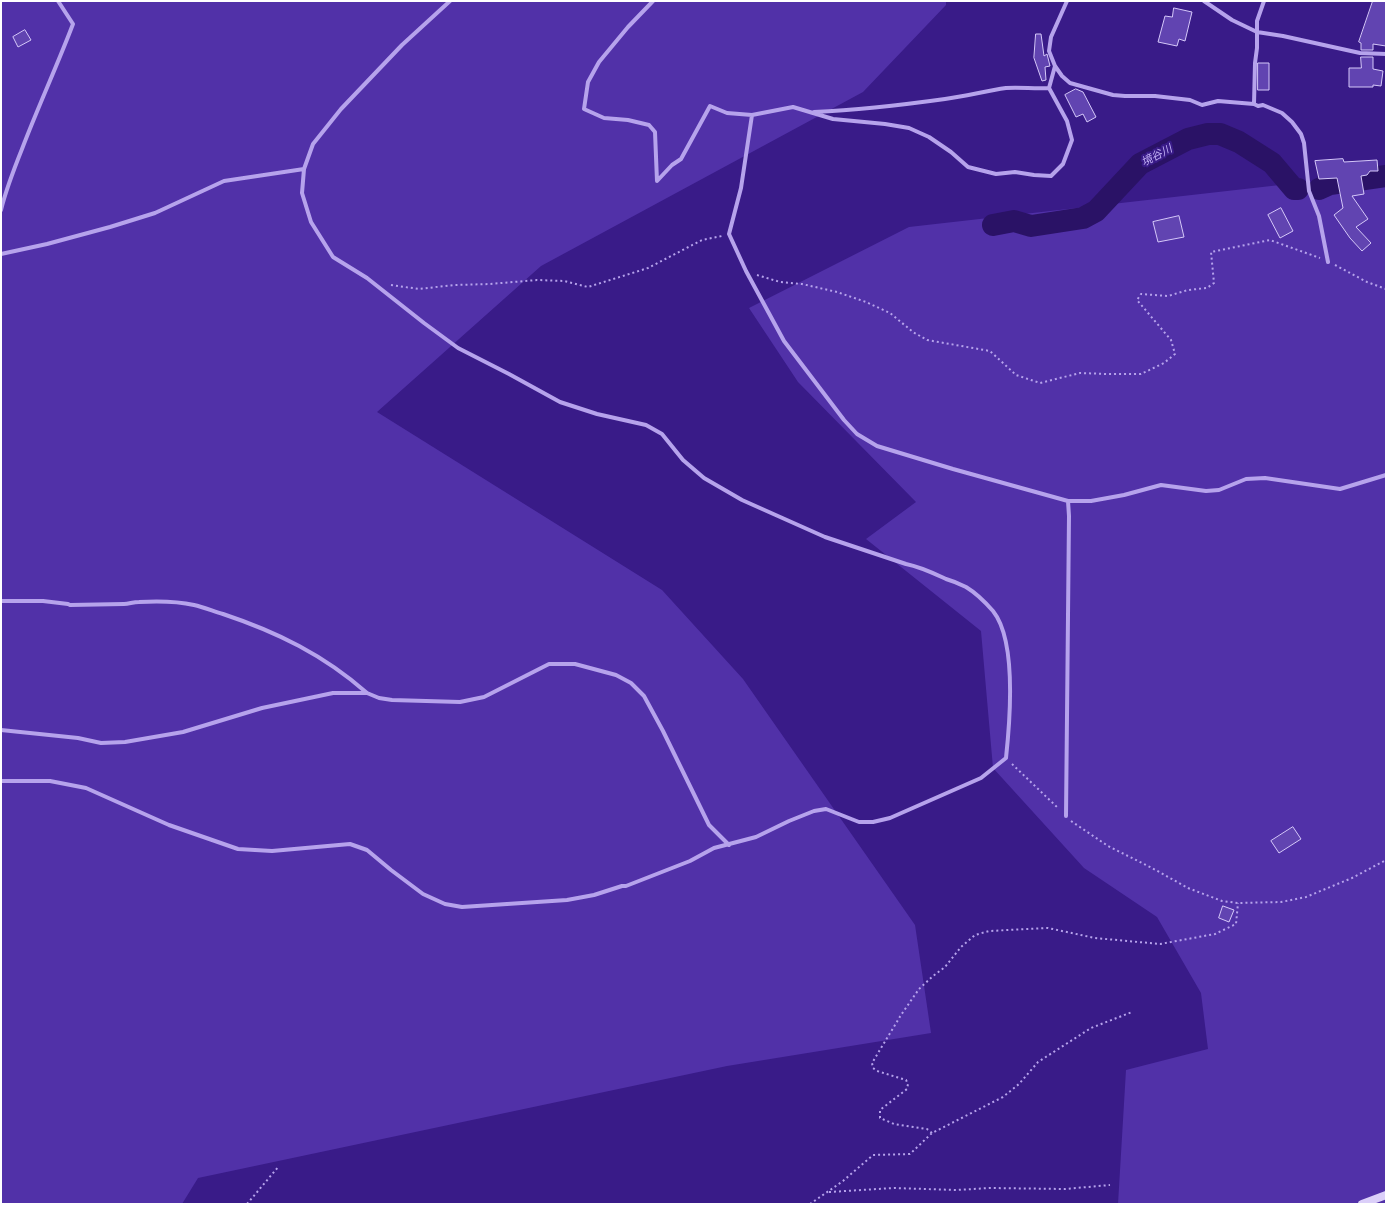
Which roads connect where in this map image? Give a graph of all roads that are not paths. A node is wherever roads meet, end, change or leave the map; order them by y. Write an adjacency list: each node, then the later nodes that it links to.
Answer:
1 (58, 1): 15 (street)
2 (450, 1): 14 (street)
3 (653, 1): 13 (street)
4 (1067, 1): 9 (street)
5 (1204, 1): 7 (street)
6 (1264, 1): 7 (street)
7 (1256, 32): 8 (street); 11 (street)
8 (1386, 54)
9 (1056, 66): 10 (street); 11 (street)
10 (1049, 88): 12 (street); 12 (street)
11 (1254, 104): 17 (street)
12 (809, 112): 13 (street)
13 (752, 115): 19 (street)
14 (304, 169): 16 (street); 25 (street)
15 (1, 210)
16 (1, 254)
17 (1328, 262)
18 (1386, 475): 19 (street)
19 (1068, 501): 24 (street)
20 (1, 601): 21 (street)
21 (367, 693): 22 (street); 25 (street)
22 (1, 730)
23 (1, 781): 25 (street)
24 (1066, 816)
25 (729, 845)
26 (1386, 1195): 27 (main road)
27 (1362, 1204)

